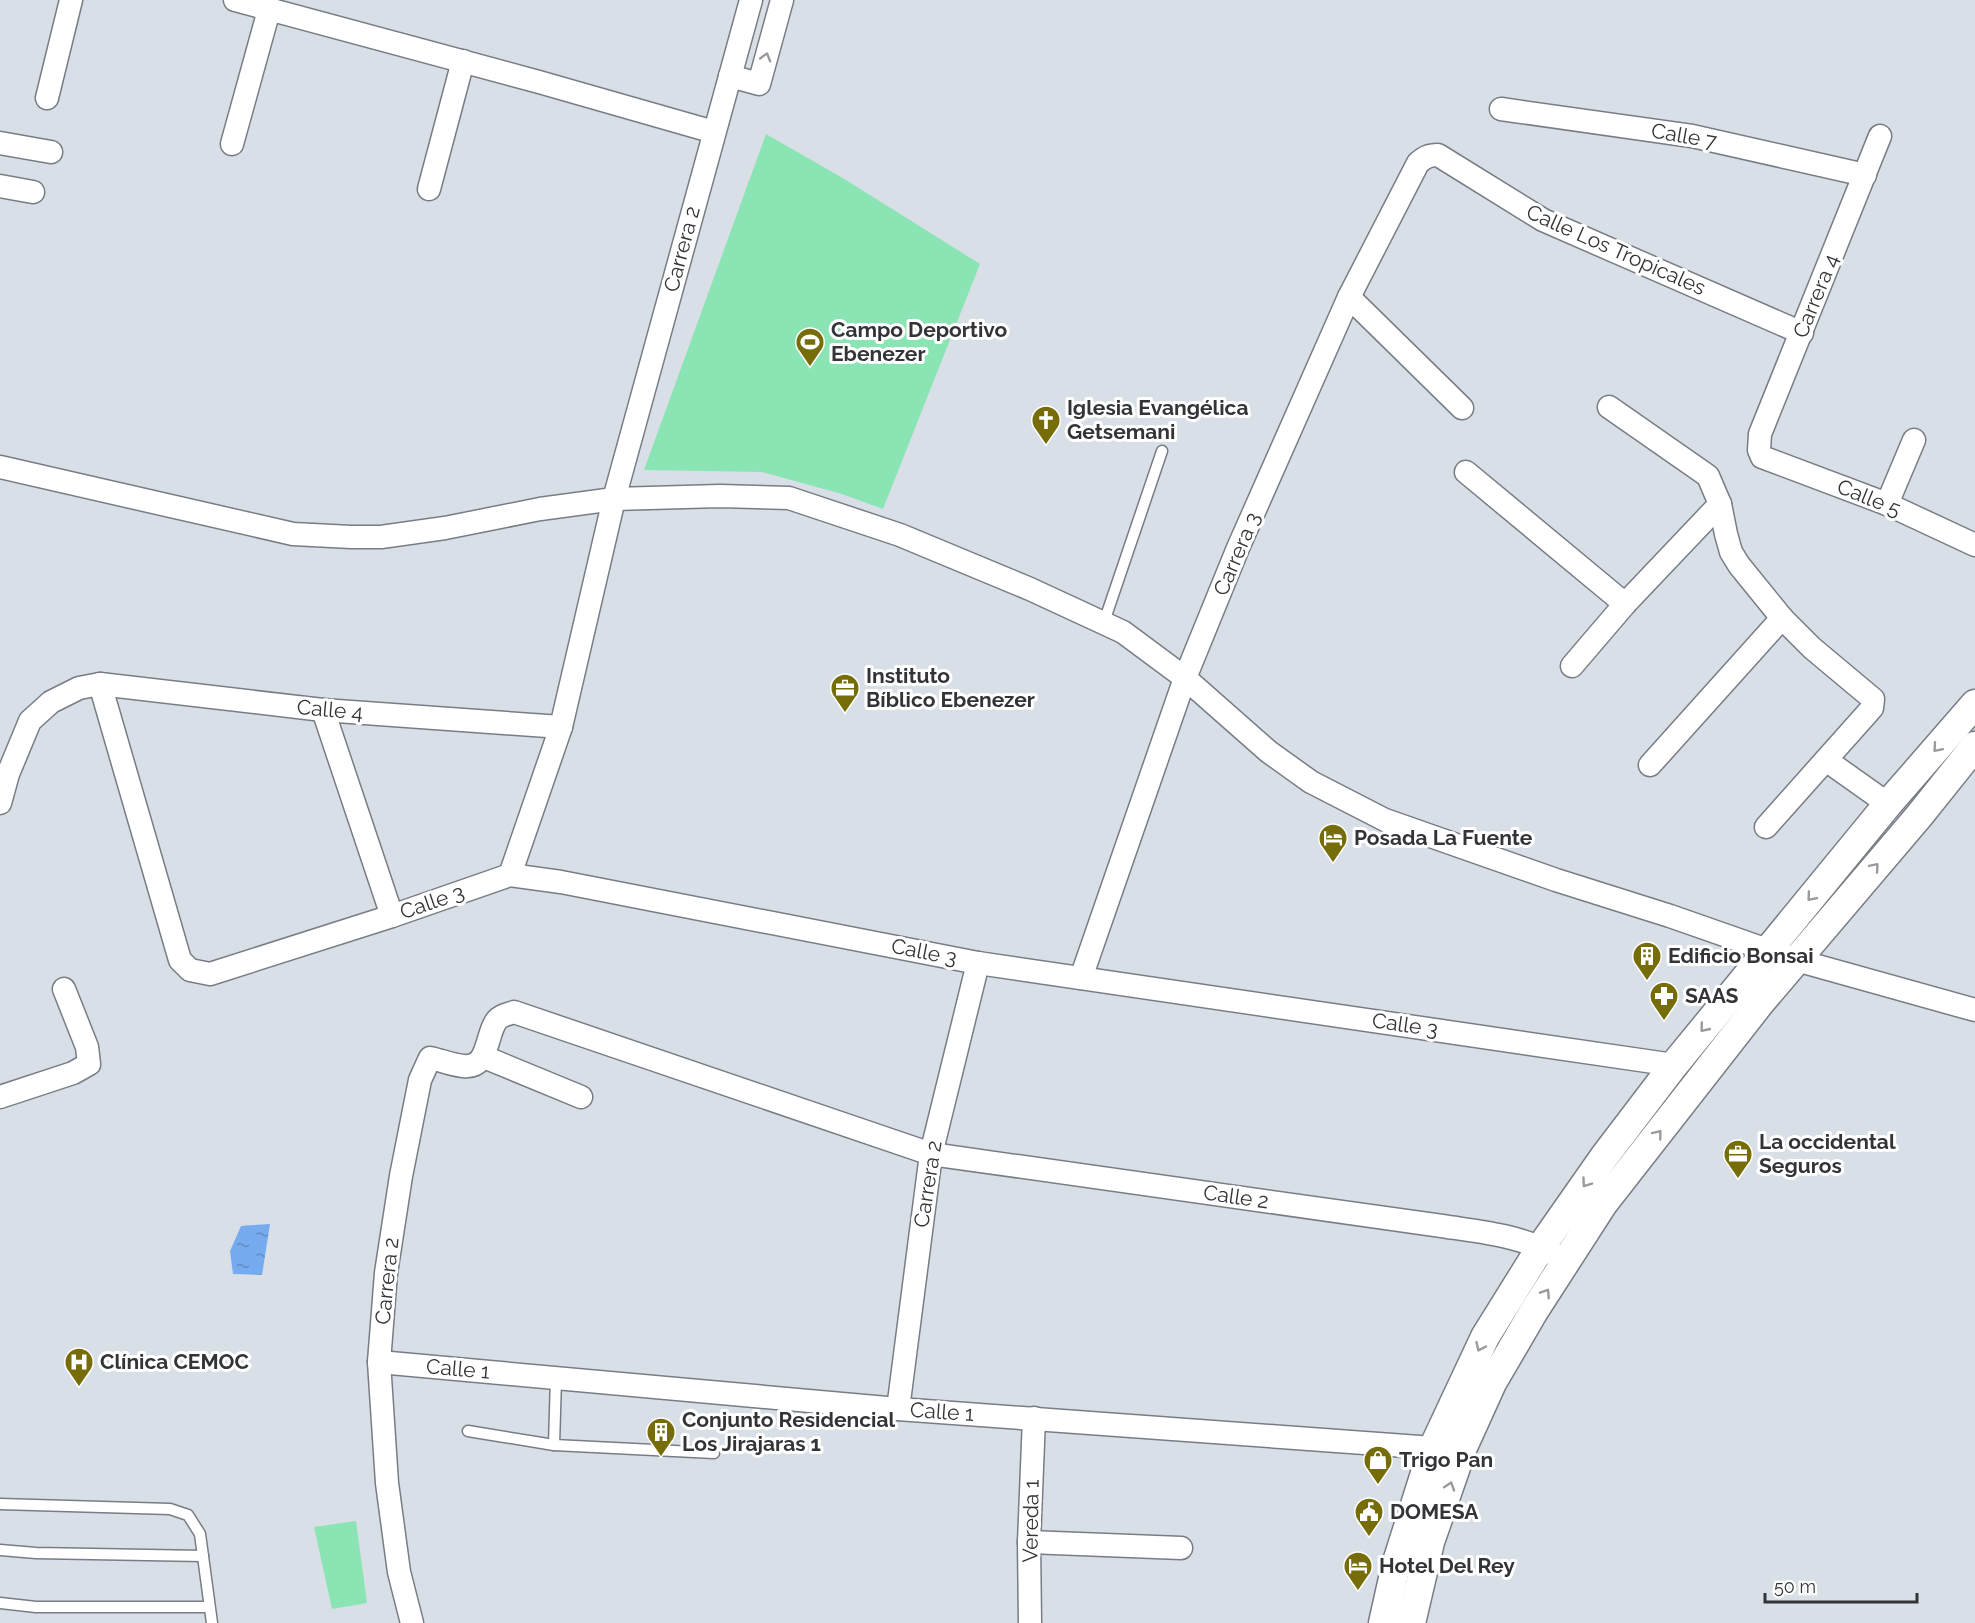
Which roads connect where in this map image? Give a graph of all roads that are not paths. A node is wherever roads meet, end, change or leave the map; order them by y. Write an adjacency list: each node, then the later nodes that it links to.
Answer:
1 (71, 0): 8 (street)
2 (235, 0): 5 (street)
3 (751, 0): 7 (street, Carrera 2)
4 (782, 0): 7 (street, one-way to 4)
5 (269, 10): 6 (street); 13 (street)
6 (463, 61): 10 (street); 18 (street)
7 (729, 76): 10 (street, Carrera 2)
8 (47, 98)
9 (1501, 109): 16 (street, Calle 7)
10 (714, 132): 29 (street, Carrera 2)
11 (1880, 136): 16 (street, Carrera 4)
12 (0, 143): 14 (street)
13 (231, 144)
14 (51, 152)
15 (1438, 155): 20 (street, Carrera 3); 21 (street, Calle Los Tropicales)
16 (1865, 175): 21 (street, Carrera 4)
17 (0, 186): 19 (street)
18 (429, 189)
19 (33, 192)
20 (1349, 297): 23 (street); 37 (street, Carrera 3)
21 (1802, 333): 26 (street, Carrera 4)
22 (1610, 407): 30 (street)
23 (1462, 408)
24 (1914, 440): 31 (street)
25 (1162, 451): 35 (lane)
26 (1762, 457): 31 (street, Calle 5)
27 (0, 467): 29 (street)
28 (1466, 472): 33 (street)
29 (614, 499): 35 (street); 41 (street, Carrera 2)
30 (1720, 504): 33 (street); 34 (street)
31 (1887, 504): 32 (street, Calle 5)
32 (1975, 545)
33 (1625, 604): 36 (street)
34 (1782, 618): 43 (street); 44 (street)
35 (1104, 622): 37 (street)
36 (1572, 666)
37 (1185, 678): 50 (street); 53 (street, Carrera 3)
38 (100, 684): 40 (street, Calle 4); 45 (street); 49 (street, Calle 3)
39 (1975, 704): 46 (street, one-way to 46)
40 (323, 710): 41 (street, Calle 4); 49 (street)
41 (561, 727): 48 (street, Carrera 2)
42 (1975, 746): 51 (street, one-way to 42)
43 (1826, 760): 46 (street); 47 (street)
44 (1650, 765)
45 (0, 803)
46 (1888, 804): 50 (street, one-way to 50)
47 (1766, 827)
48 (510, 875): 49 (street, Calle 3); 52 (street, Calle 3)
49 (392, 916)
50 (1767, 950): 51 (street); 57 (street, one-way to 57)
51 (1796, 960): 55 (street); 62 (street, one-way to 51)
52 (978, 963): 53 (street, Calle 3); 60 (street, Carrera 2)
53 (1081, 978): 57 (street, Calle 3)
54 (64, 988): 58 (street)
55 (1975, 1010)
56 (484, 1058): 59 (street); 60 (street, Calle 2); 63 (street, Carrera 2)
57 (1674, 1065): 61 (street, one-way to 61)
58 (0, 1097)
59 (581, 1097)
60 (931, 1154): 61 (street, Calle 2); 65 (street, Carrera 2)
61 (1541, 1247): 62 (street, Calle 2); 69 (street, one-way to 69)
62 (1566, 1261): 82 (street, one-way to 62)
63 (379, 1362): 64 (street, Calle 1); 79 (street, Carrera 2)
64 (556, 1378): 65 (street, Calle 1); 68 (lane)
65 (898, 1409): 66 (street, Calle 1)
66 (1034, 1418): 69 (street, Calle 1); 72 (street, Vereda 1)
67 (468, 1431): 68 (lane)
68 (554, 1445): 70 (lane)
69 (1433, 1448): 81 (street)
70 (714, 1453)
71 (0, 1504): 75 (lane)
72 (1029, 1542): 73 (street); 80 (street, Vereda 1)
73 (1181, 1548)
74 (0, 1550): 75 (lane)
75 (203, 1557): 77 (lane)
76 (0, 1603): 77 (lane)
77 (209, 1607): 78 (lane)
78 (212, 1623)
79 (412, 1623)
80 (1030, 1623)
81 (1383, 1623)
82 (1411, 1623)

